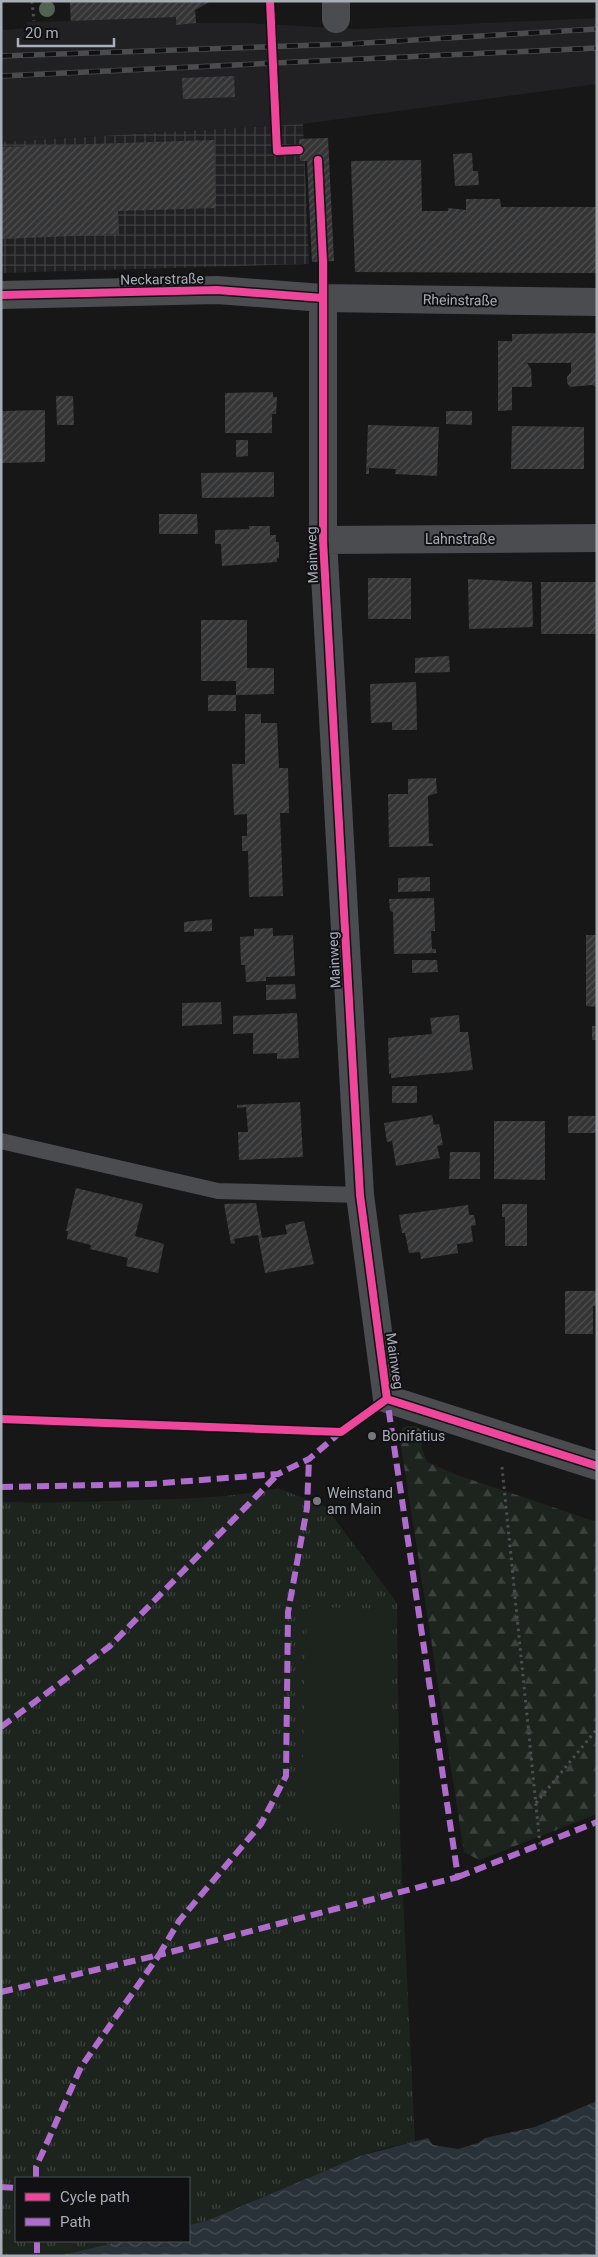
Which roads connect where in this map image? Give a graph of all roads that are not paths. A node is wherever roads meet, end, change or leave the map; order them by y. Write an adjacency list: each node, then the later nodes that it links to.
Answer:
1 (1, 295): 2 (street, Neckarstraße)
2 (323, 298): 3 (street, Rheinstraße); 5 (street, Mainweg)
3 (597, 302)
4 (597, 538): 5 (street, Lahnstraße)
5 (323, 540): 7 (street, Mainweg)
6 (1, 1141): 7 (lane)
7 (360, 1195): 8 (street, Mainweg)
8 (597, 1466)

